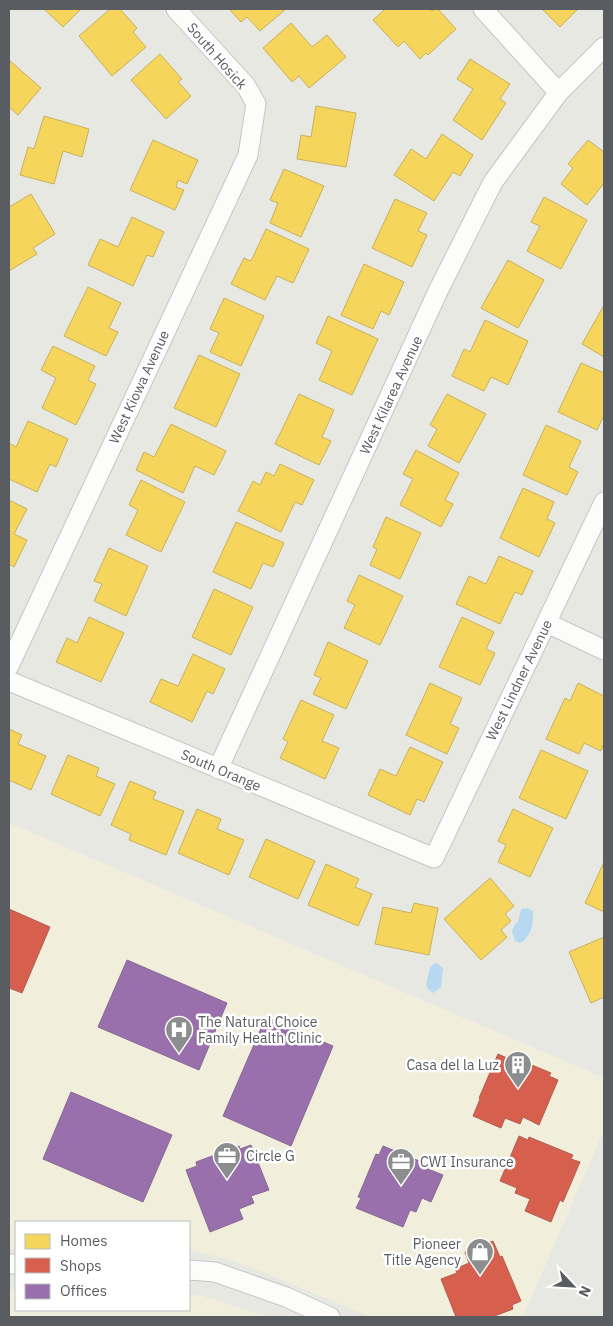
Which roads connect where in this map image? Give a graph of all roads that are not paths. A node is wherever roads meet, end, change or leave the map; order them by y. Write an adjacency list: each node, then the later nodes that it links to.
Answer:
1 (176, 9): 5 (street, South Hosick)
2 (483, 9): 4 (street)
3 (604, 47): 4 (street, West Kilarea Avenue)
4 (560, 92): 11 (street, West Kilarea Avenue)
5 (256, 104): 9 (street, West Kiowa Avenue)
6 (604, 502): 7 (street, West Lindner Avenue)
7 (547, 623): 8 (street); 12 (street, West Lindner Avenue)
8 (604, 650)
9 (9, 666)
10 (9, 681): 11 (street, South Orange)
11 (218, 769): 12 (street, South Orange)
12 (434, 858)
13 (190, 1270): 14 (street)
14 (330, 1317)

